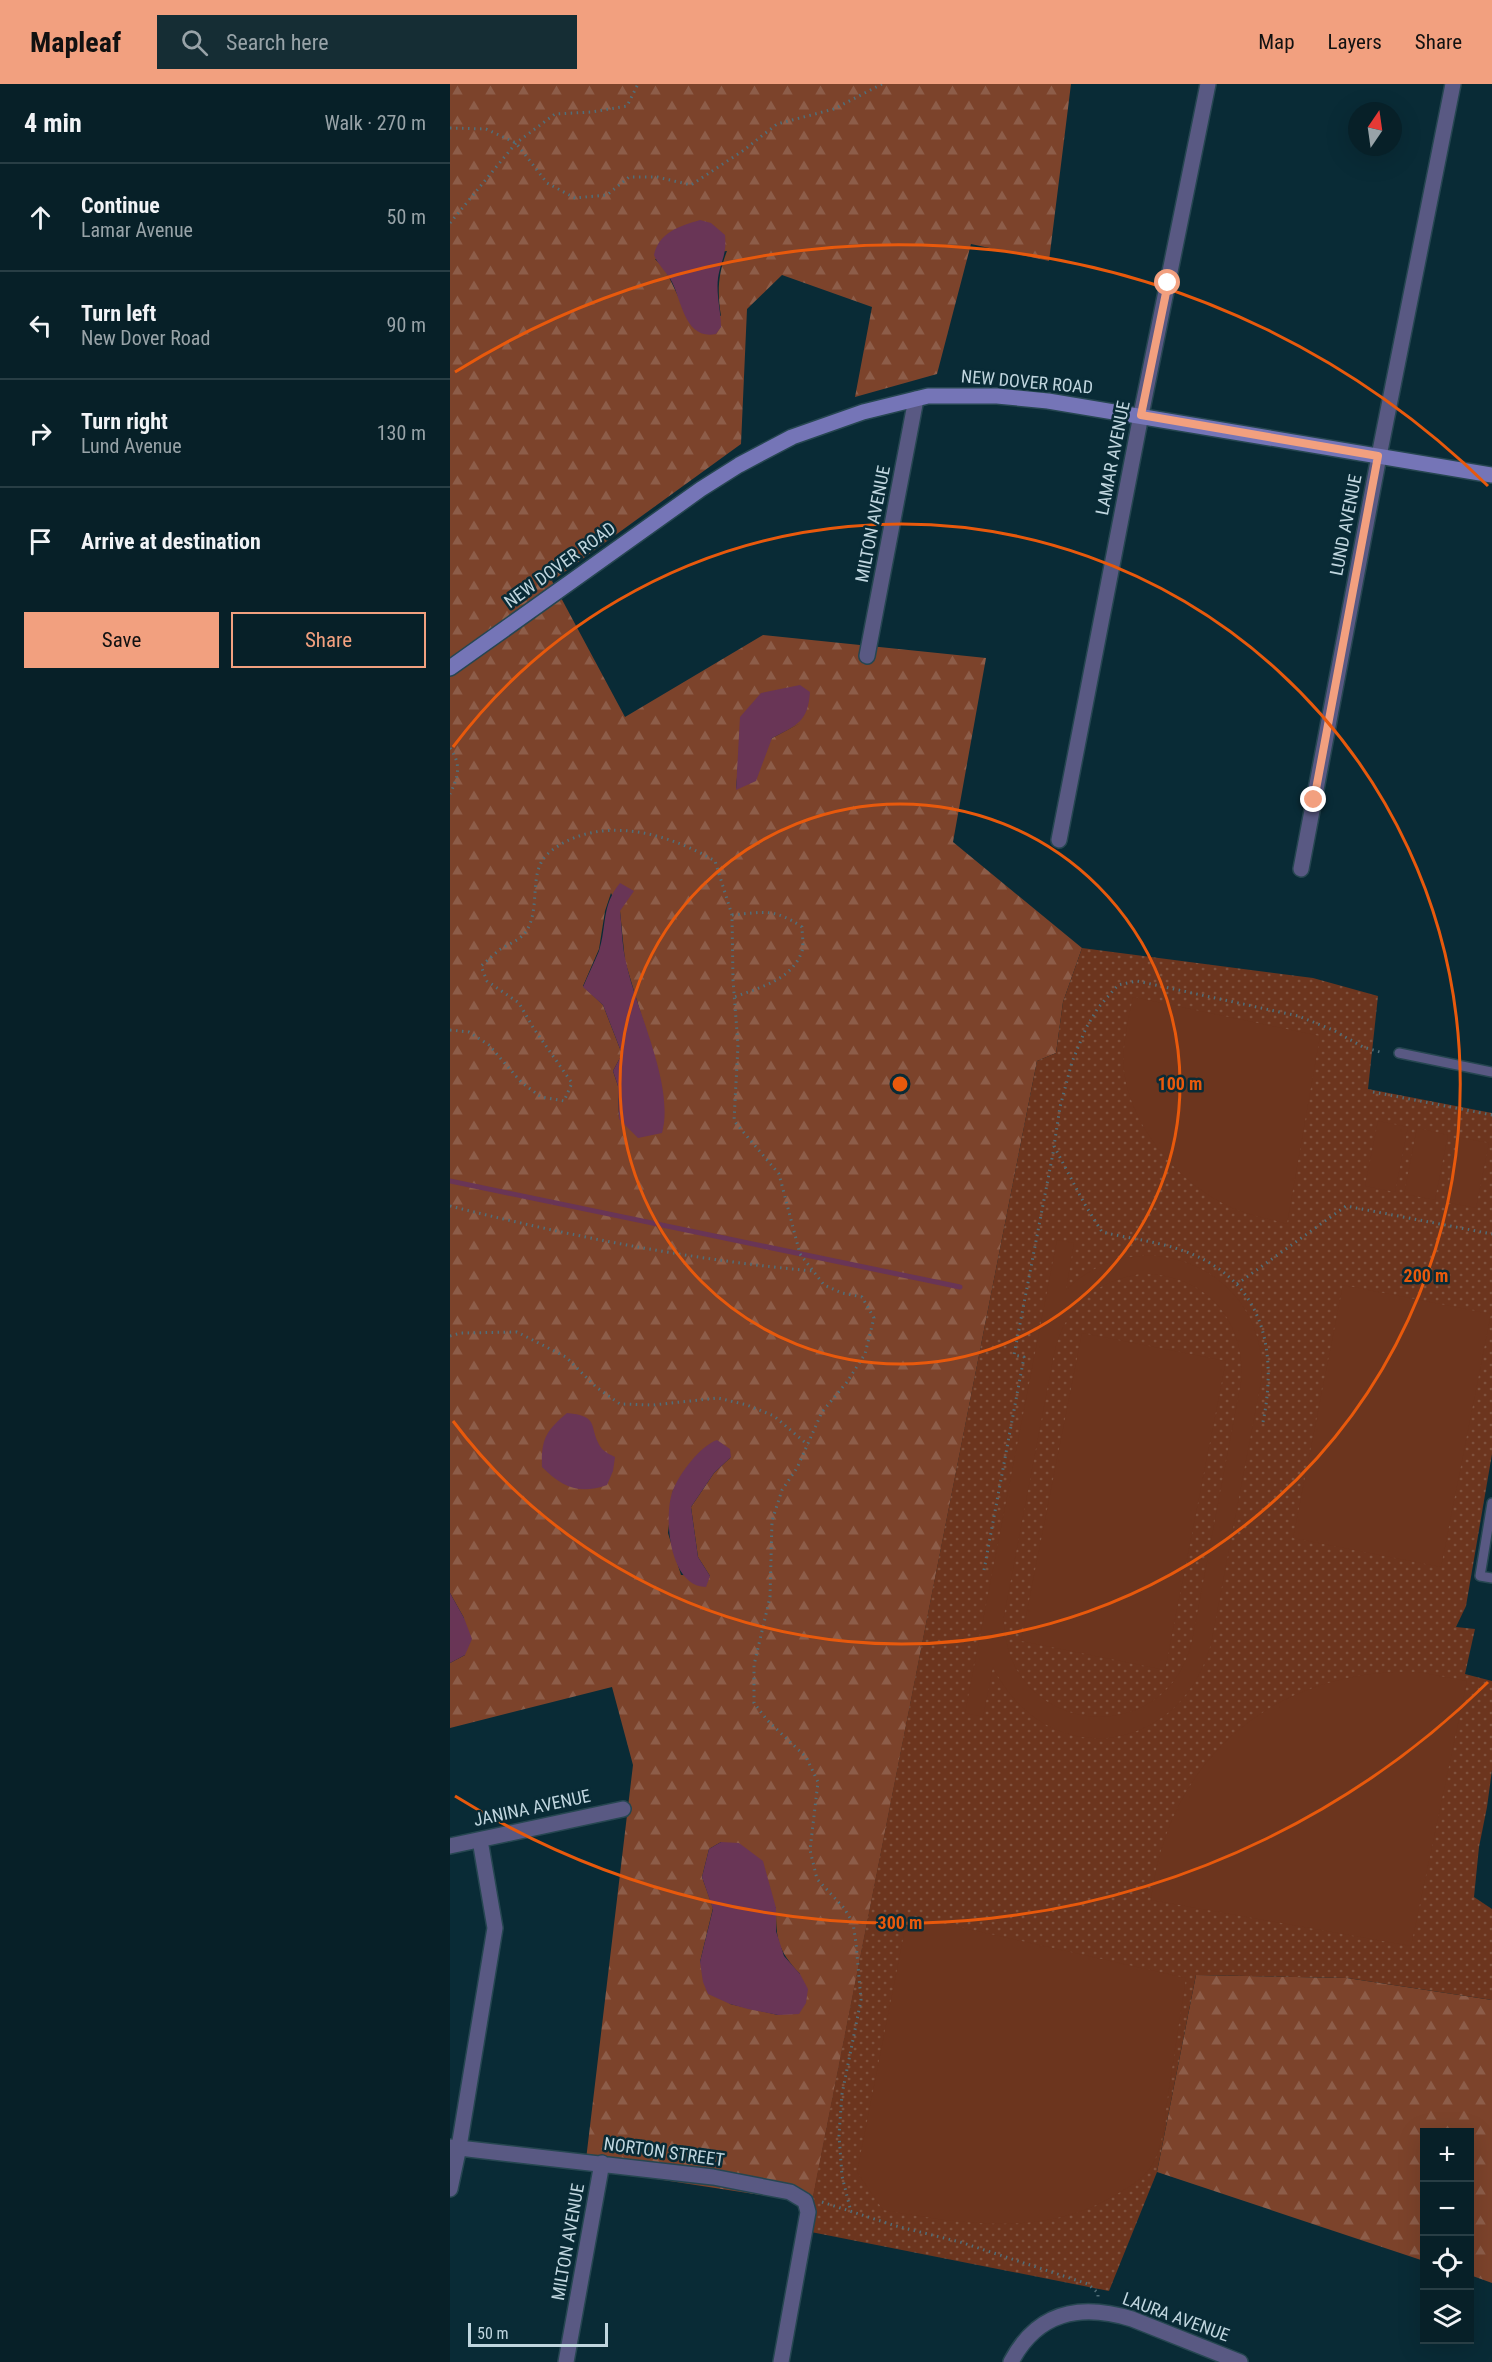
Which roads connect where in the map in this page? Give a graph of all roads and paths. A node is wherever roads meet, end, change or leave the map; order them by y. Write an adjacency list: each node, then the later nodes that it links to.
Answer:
1 (638, 84): 6 (path)
2 (882, 84): 6 (path)
3 (1208, 84): 9 (street, LAMAR AVENUE)
4 (1453, 84): 10 (street, LUND AVENUE)
5 (450, 128): 6 (path)
6 (516, 143): 7 (path)
7 (450, 223)
8 (916, 399): 9 (street, NEW DOVER ROAD); 12 (street, MILTON AVENUE); 13 (street, NEW DOVER ROAD)
9 (1141, 415): 10 (street, NEW DOVER ROAD); 16 (street, LAMAR AVENUE)
10 (1378, 456): 11 (street, NEW DOVER ROAD); 17 (street, LUND AVENUE)
11 (1492, 475)
12 (867, 657)
13 (450, 668)
14 (450, 748): 15 (path)
15 (450, 794)
16 (1059, 840)
17 (1301, 868)
18 (732, 915): 19 (path); 19 (path); 20 (path)
19 (734, 997): 29 (path)
20 (450, 1030)
21 (1380, 1052): 26 (path)
22 (1399, 1053): 23 (lane)
23 (1492, 1072)
24 (1373, 1092): 25 (path)
25 (1492, 1115)
26 (1054, 1146): 30 (path); 35 (path)
27 (450, 1206): 29 (path)
28 (1492, 1234): 30 (path)
29 (813, 1271): 33 (path)
30 (1237, 1284): 32 (path)
31 (450, 1336): 33 (path)
32 (1263, 1422)
33 (808, 1445): 44 (path)
34 (1492, 1503): 36 (lane)
35 (984, 1570)
36 (1492, 1578)
37 (623, 1809): 38 (street, JANINA AVENUE)
38 (480, 1840): 39 (street, JANINA AVENUE); 40 (street)
39 (450, 1846)
40 (455, 2147): 41 (street, NORTON STREET); 42 (street)
41 (602, 2163): 43 (street, NORTON STREET); 46 (street, MILTON AVENUE)
42 (450, 2189)
43 (805, 2201): 44 (path); 47 (street)
44 (851, 2212): 45 (path)
45 (1098, 2293)
46 (566, 2362)
47 (781, 2362)
48 (1011, 2362): 49 (street, LAURA AVENUE)
49 (1240, 2362)

